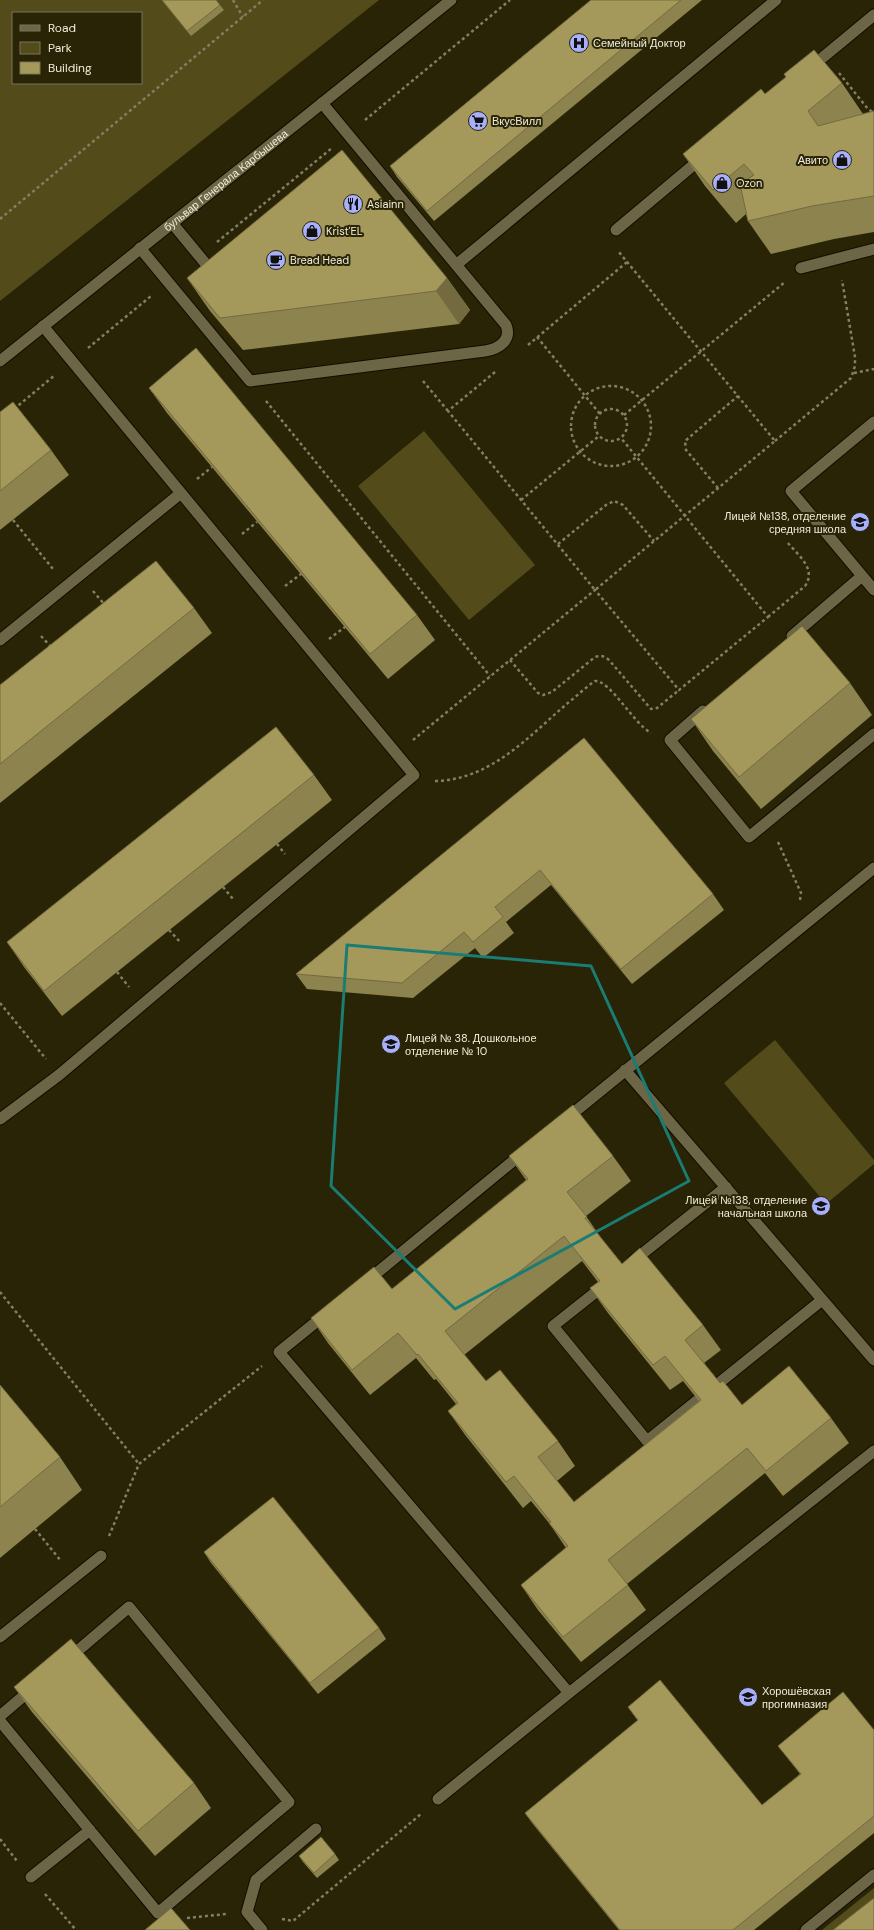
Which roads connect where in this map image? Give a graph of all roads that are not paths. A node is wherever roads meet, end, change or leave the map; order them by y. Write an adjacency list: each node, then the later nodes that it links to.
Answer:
1 (451, 0): 5 (street, бульвар Генерала Карбышева)
2 (776, 0): 11 (street)
3 (874, 15): 4 (street)
4 (800, 77)
5 (322, 103): 7 (street, бульвар Генерала Карбышева); 11 (street)
6 (714, 148): 8 (street)
7 (172, 223): 9 (street, бульвар Генерала Карбышева); 13 (street)
8 (616, 230)
9 (140, 248): 11 (street); 14 (street, бульвар Генерала Карбышева)
10 (874, 249): 12 (street)
11 (456, 265)
12 (801, 268)
13 (222, 283)
14 (43, 326): 15 (street, бульвар Генерала Карбышева); 17 (street)
15 (0, 360)
16 (874, 422): 18 (street)
17 (181, 493): 20 (street); 26 (street)
18 (862, 576): 19 (street); 21 (street)
19 (874, 590)
20 (0, 640)
21 (784, 642)
22 (712, 704): 23 (street)
23 (874, 734)
24 (874, 868): 25 (street)
25 (625, 1070): 27 (street); 29 (street)
26 (0, 1119)
27 (557, 1126)
28 (532, 1146): 32 (street)
29 (726, 1187): 30 (street); 33 (street)
30 (627, 1266)
31 (614, 1276): 33 (street)
32 (360, 1287)
33 (822, 1300): 35 (street)
34 (335, 1307): 41 (street)
35 (874, 1360)
36 (874, 1451): 41 (street)
37 (101, 1556): 38 (street)
38 (0, 1637)
39 (58, 1666): 45 (street)
40 (41, 1681): 42 (street)
41 (569, 1693): 44 (street)
42 (0, 1716)
43 (0, 1720): 45 (street)
44 (438, 1799)
45 (90, 1830): 48 (street)
46 (316, 1830): 49 (street)
47 (874, 1876): 50 (street)
48 (31, 1877)
49 (262, 1930)
50 (806, 1930)

